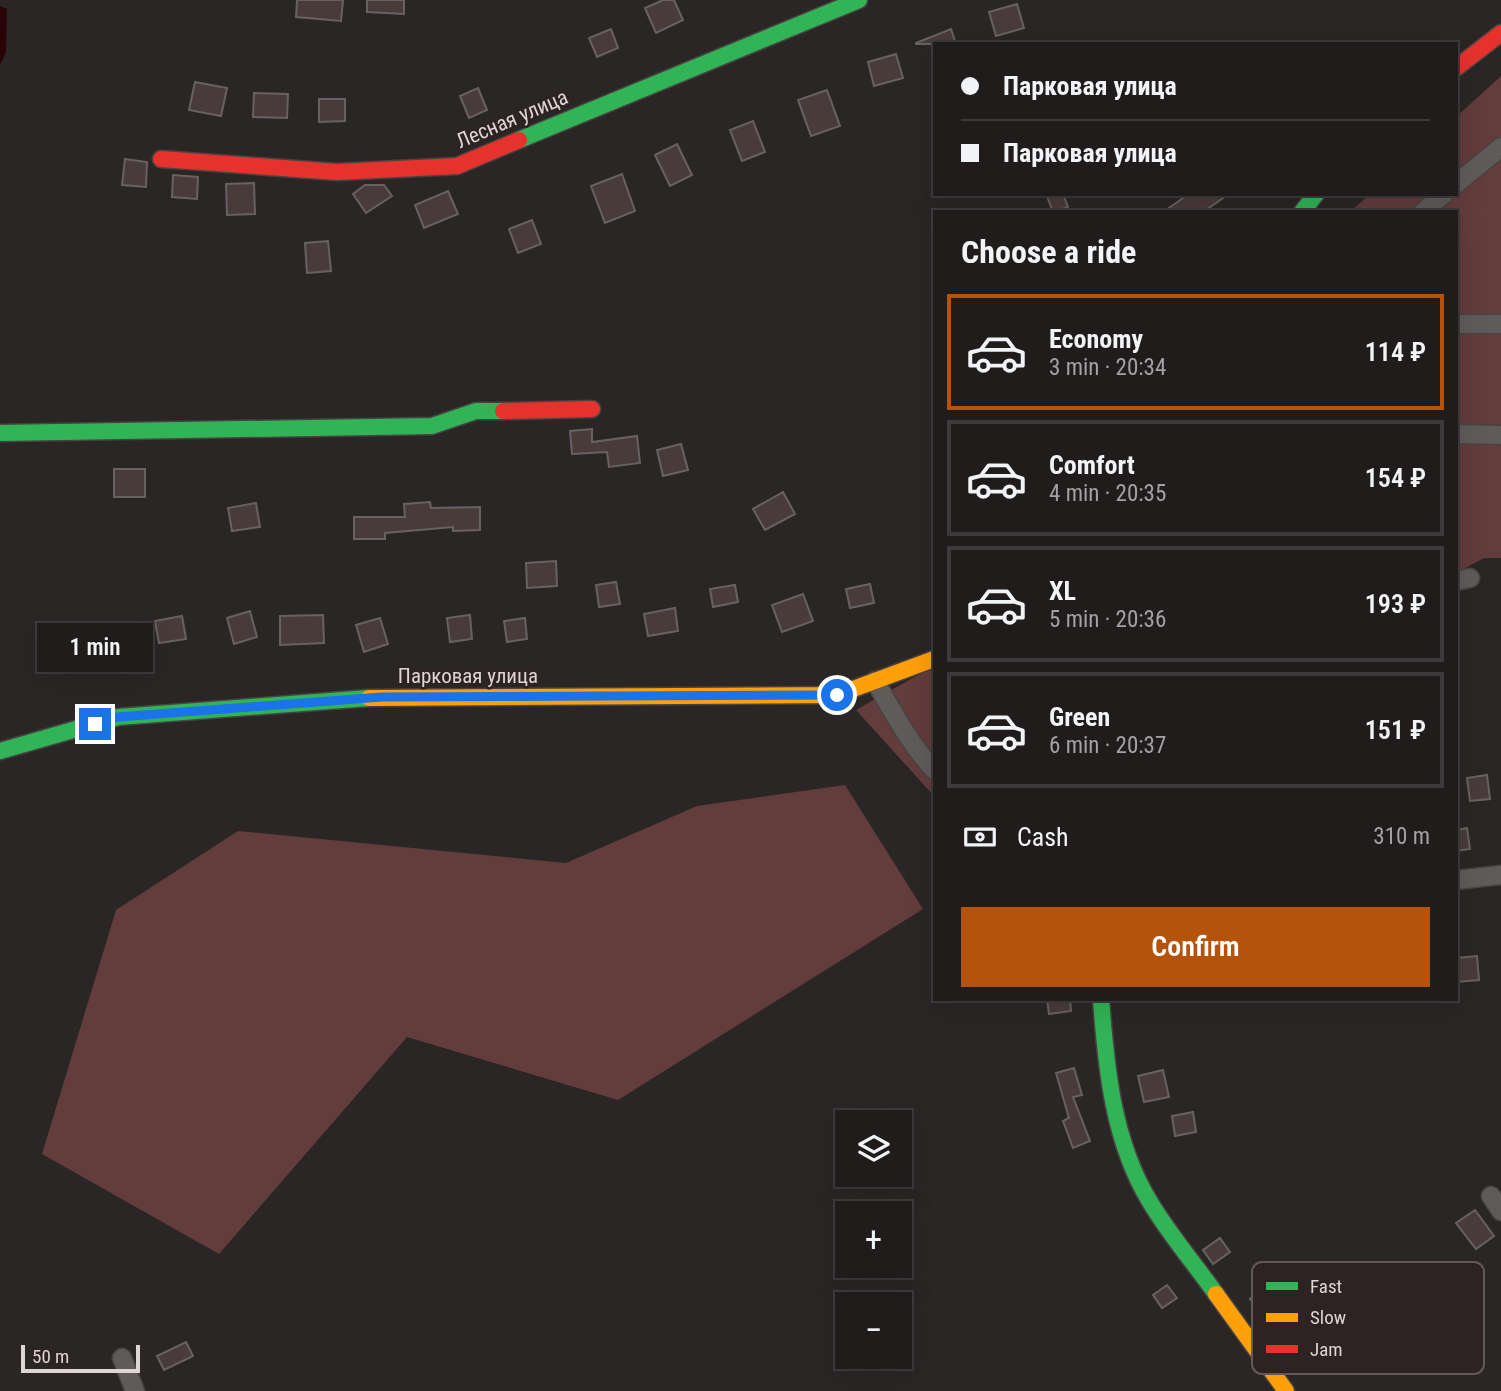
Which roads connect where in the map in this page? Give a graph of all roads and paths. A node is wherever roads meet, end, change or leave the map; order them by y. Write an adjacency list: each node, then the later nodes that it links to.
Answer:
1 (859, 0): 5 (street, Лесная улица)
2 (1501, 33): 3 (street)
3 (1458, 66)
4 (1501, 147): 6 (street)
5 (161, 159)
6 (1458, 182)
7 (1314, 196): 9 (street)
8 (1442, 196): 10 (street)
9 (1304, 210)
10 (1425, 210)
11 (1458, 324): 12 (street)
12 (1501, 324)
13 (592, 408): 14 (street)
14 (0, 433)
15 (1458, 435): 16 (street)
16 (1501, 435)
17 (933, 659): 18 (street, Парковая улица)
18 (875, 681): 19 (street, Парковая улица); 20 (street)
19 (0, 751)
20 (933, 769)
21 (1501, 875): 22 (street)
22 (1458, 880)
23 (1101, 1001): 24 (street)
24 (1252, 1344)
25 (122, 1358): 27 (street)
26 (1274, 1374): 28 (street)
27 (135, 1391)
28 (1286, 1391)

